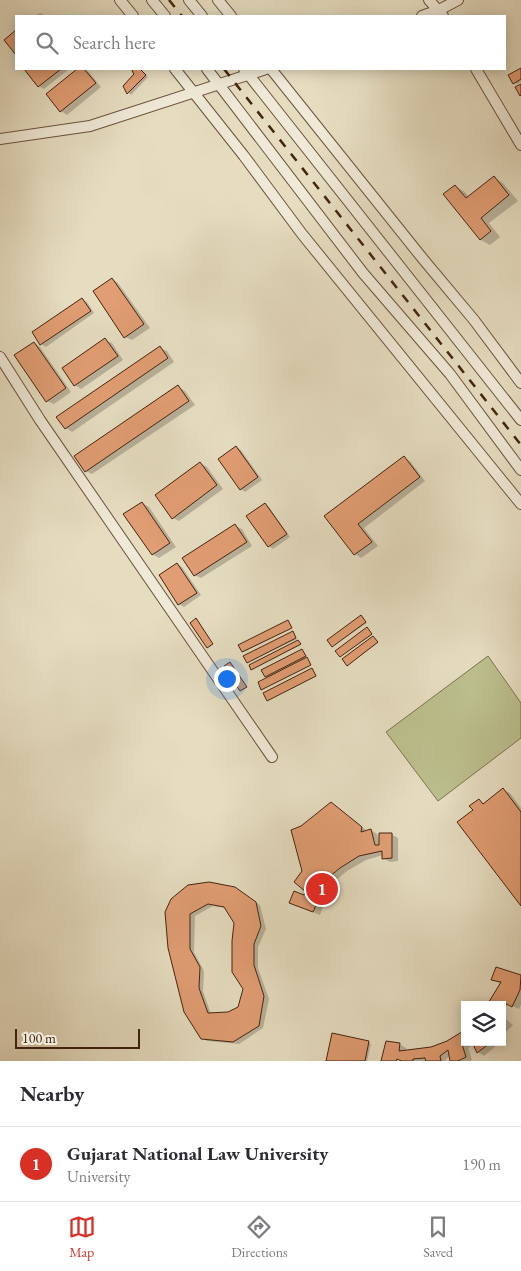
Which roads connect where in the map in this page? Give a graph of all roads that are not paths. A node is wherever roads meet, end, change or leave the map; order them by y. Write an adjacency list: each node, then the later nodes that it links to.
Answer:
1 (120, 0): 8 (street)
2 (152, 0): 9 (street)
3 (188, 0): 10 (street)
4 (218, 0): 11 (street)
5 (429, 0): 7 (street)
6 (458, 0): 7 (street)
7 (441, 13): 12 (street)
8 (132, 15)
9 (164, 15)
10 (201, 15)
11 (230, 15)
12 (428, 15)
13 (176, 70): 19 (street)
14 (208, 70): 18 (street)
15 (272, 70): 23 (street)
16 (477, 70): 21 (street)
17 (246, 71): 18 (street); 24 (street)
18 (219, 84): 19 (street); 25 (street)
19 (193, 92): 20 (street); 26 (street)
20 (0, 139)
21 (521, 145)
22 (0, 357): 27 (street)
23 (521, 383)
24 (521, 420)
25 (521, 470)
26 (521, 504)
27 (272, 757)

